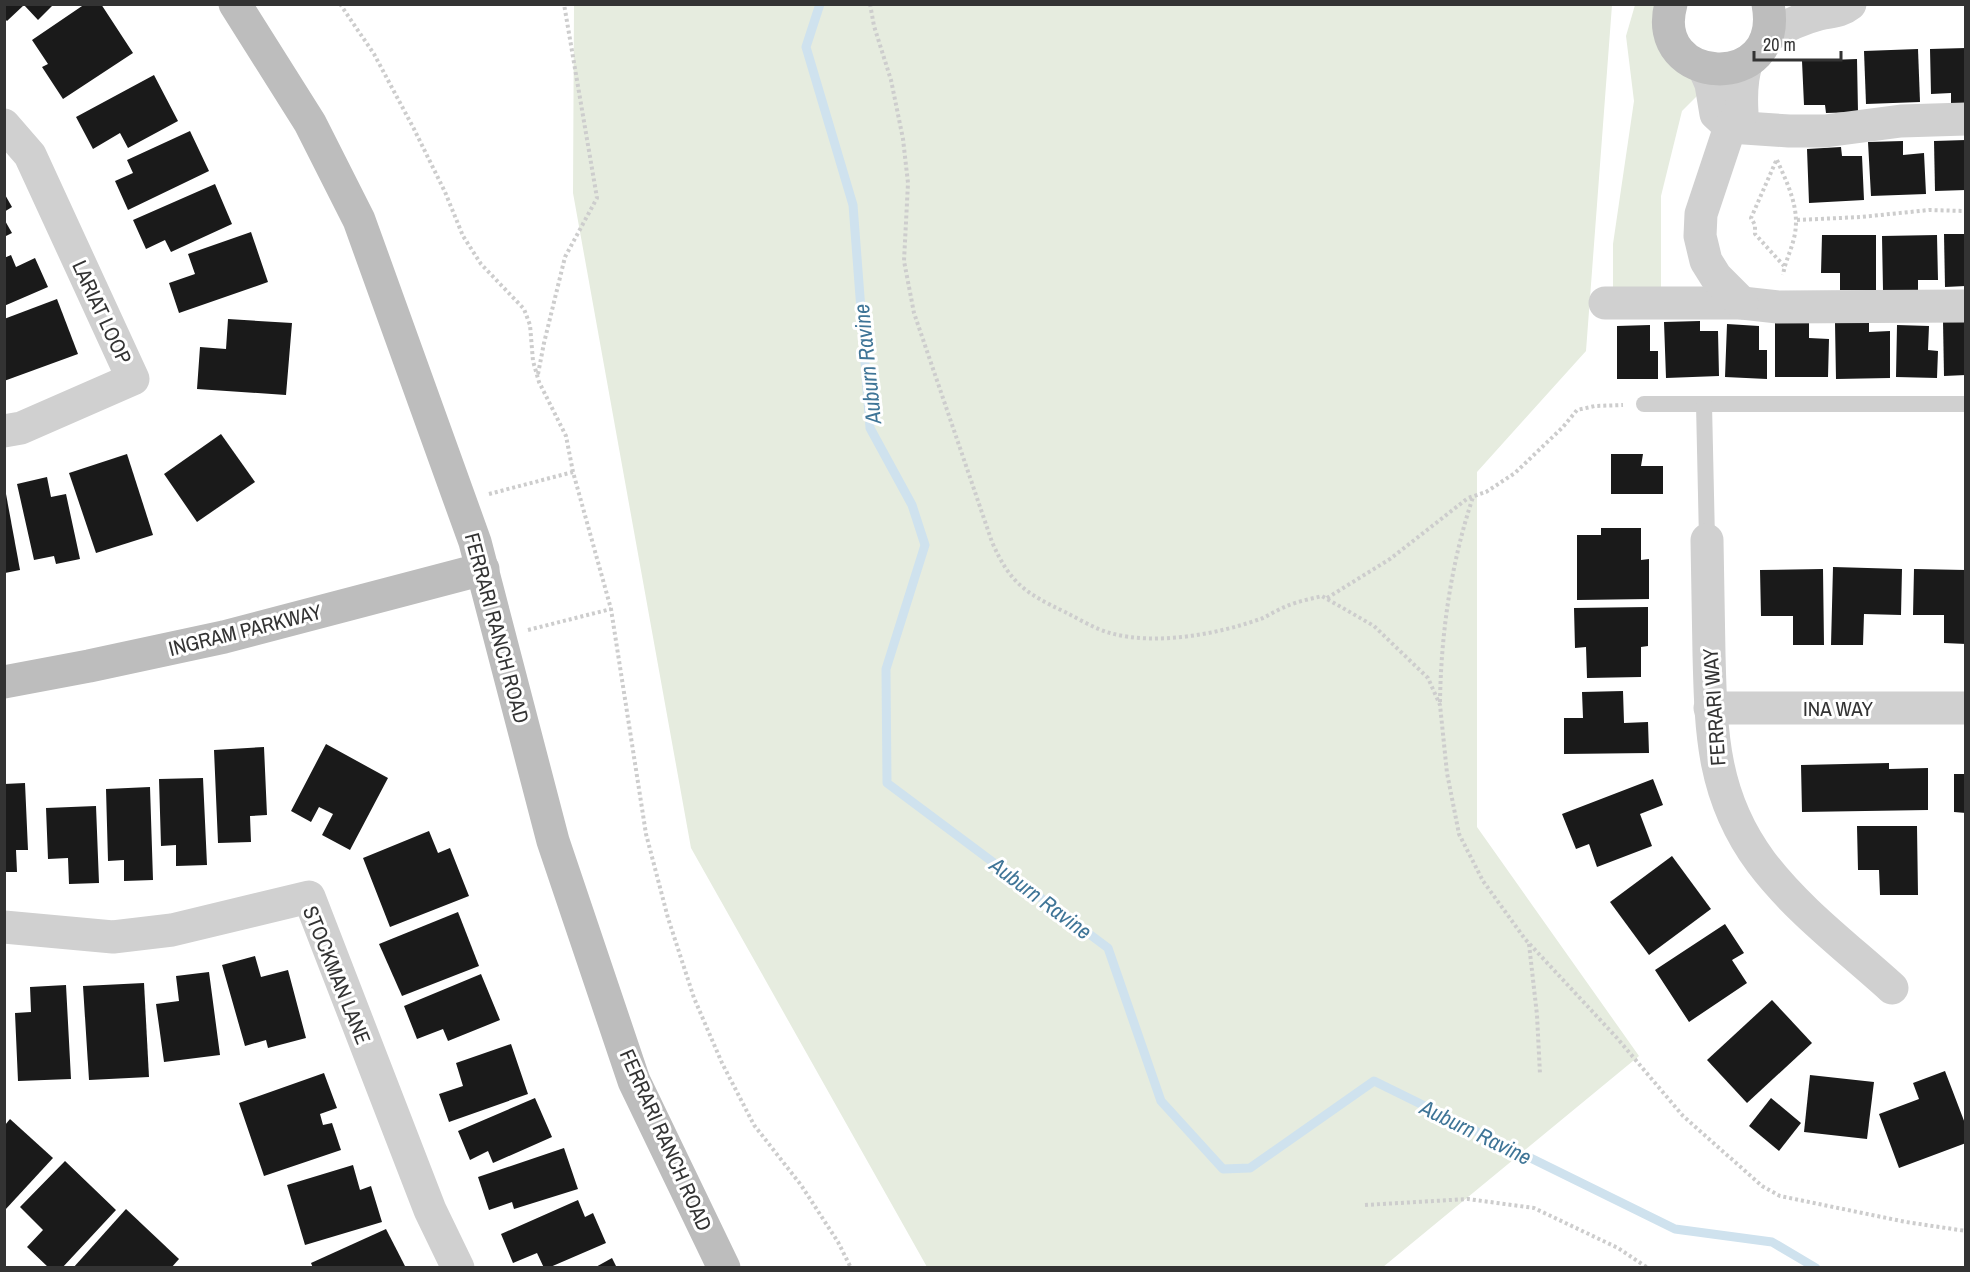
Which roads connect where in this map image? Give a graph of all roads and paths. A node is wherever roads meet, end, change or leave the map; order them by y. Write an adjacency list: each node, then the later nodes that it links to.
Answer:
1 (235, 4): 30 (main road, FERRARI RANCH ROAD)
2 (340, 4): 22 (path)
3 (564, 4): 22 (path)
4 (870, 4): 33 (path)
5 (1671, 4): 9 (main road)
6 (1768, 4): 8 (main road)
7 (1850, 4): 8 (street)
8 (1757, 49): 9 (main road); 12 (street)
9 (1704, 68): 12 (street)
10 (1965, 119): 12 (street)
11 (4, 125): 27 (street, LARIAT LOOP)
12 (1730, 127): 20 (street)
13 (1774, 153): 14 (path)
14 (1776, 159): 16 (path); 17 (path)
15 (1965, 211): 16 (path)
16 (1797, 220): 17 (path)
17 (1784, 266): 18 (path)
18 (1783, 282)
19 (1605, 303): 20 (street)
20 (1742, 303): 21 (street)
21 (1965, 306)
22 (538, 377): 28 (path)
23 (1644, 404): 24 (lane)
24 (1704, 404): 25 (lane); 31 (lane)
25 (1965, 404)
26 (1605, 405): 29 (path)
27 (4, 431)
28 (573, 472): 30 (path); 34 (path)
29 (1473, 497): 33 (path); 37 (path)
30 (461, 501): 32 (main road, FERRARI RANCH ROAD)
31 (1707, 540): 38 (street, FERRARI WAY)
32 (483, 569): 35 (main road, FERRARI RANCH ROAD); 36 (main road, INGRAM PARKWAY)
33 (1327, 598): 37 (path)
34 (611, 609): 35 (path); 48 (path)
35 (500, 636): 47 (main road, FERRARI RANCH ROAD)
36 (4, 682)
37 (1440, 705): 41 (path)
38 (1710, 708): 39 (street, INA WAY); 42 (street, FERRARI WAY)
39 (1965, 708)
40 (4, 927): 46 (street, STOCKMAN LANE)
41 (1529, 943): 43 (path); 45 (path)
42 (1892, 988)
43 (1540, 1074)
44 (1365, 1205): 49 (path)
45 (1965, 1230)
46 (458, 1268)
47 (724, 1268)
48 (851, 1268)
49 (1648, 1268)

